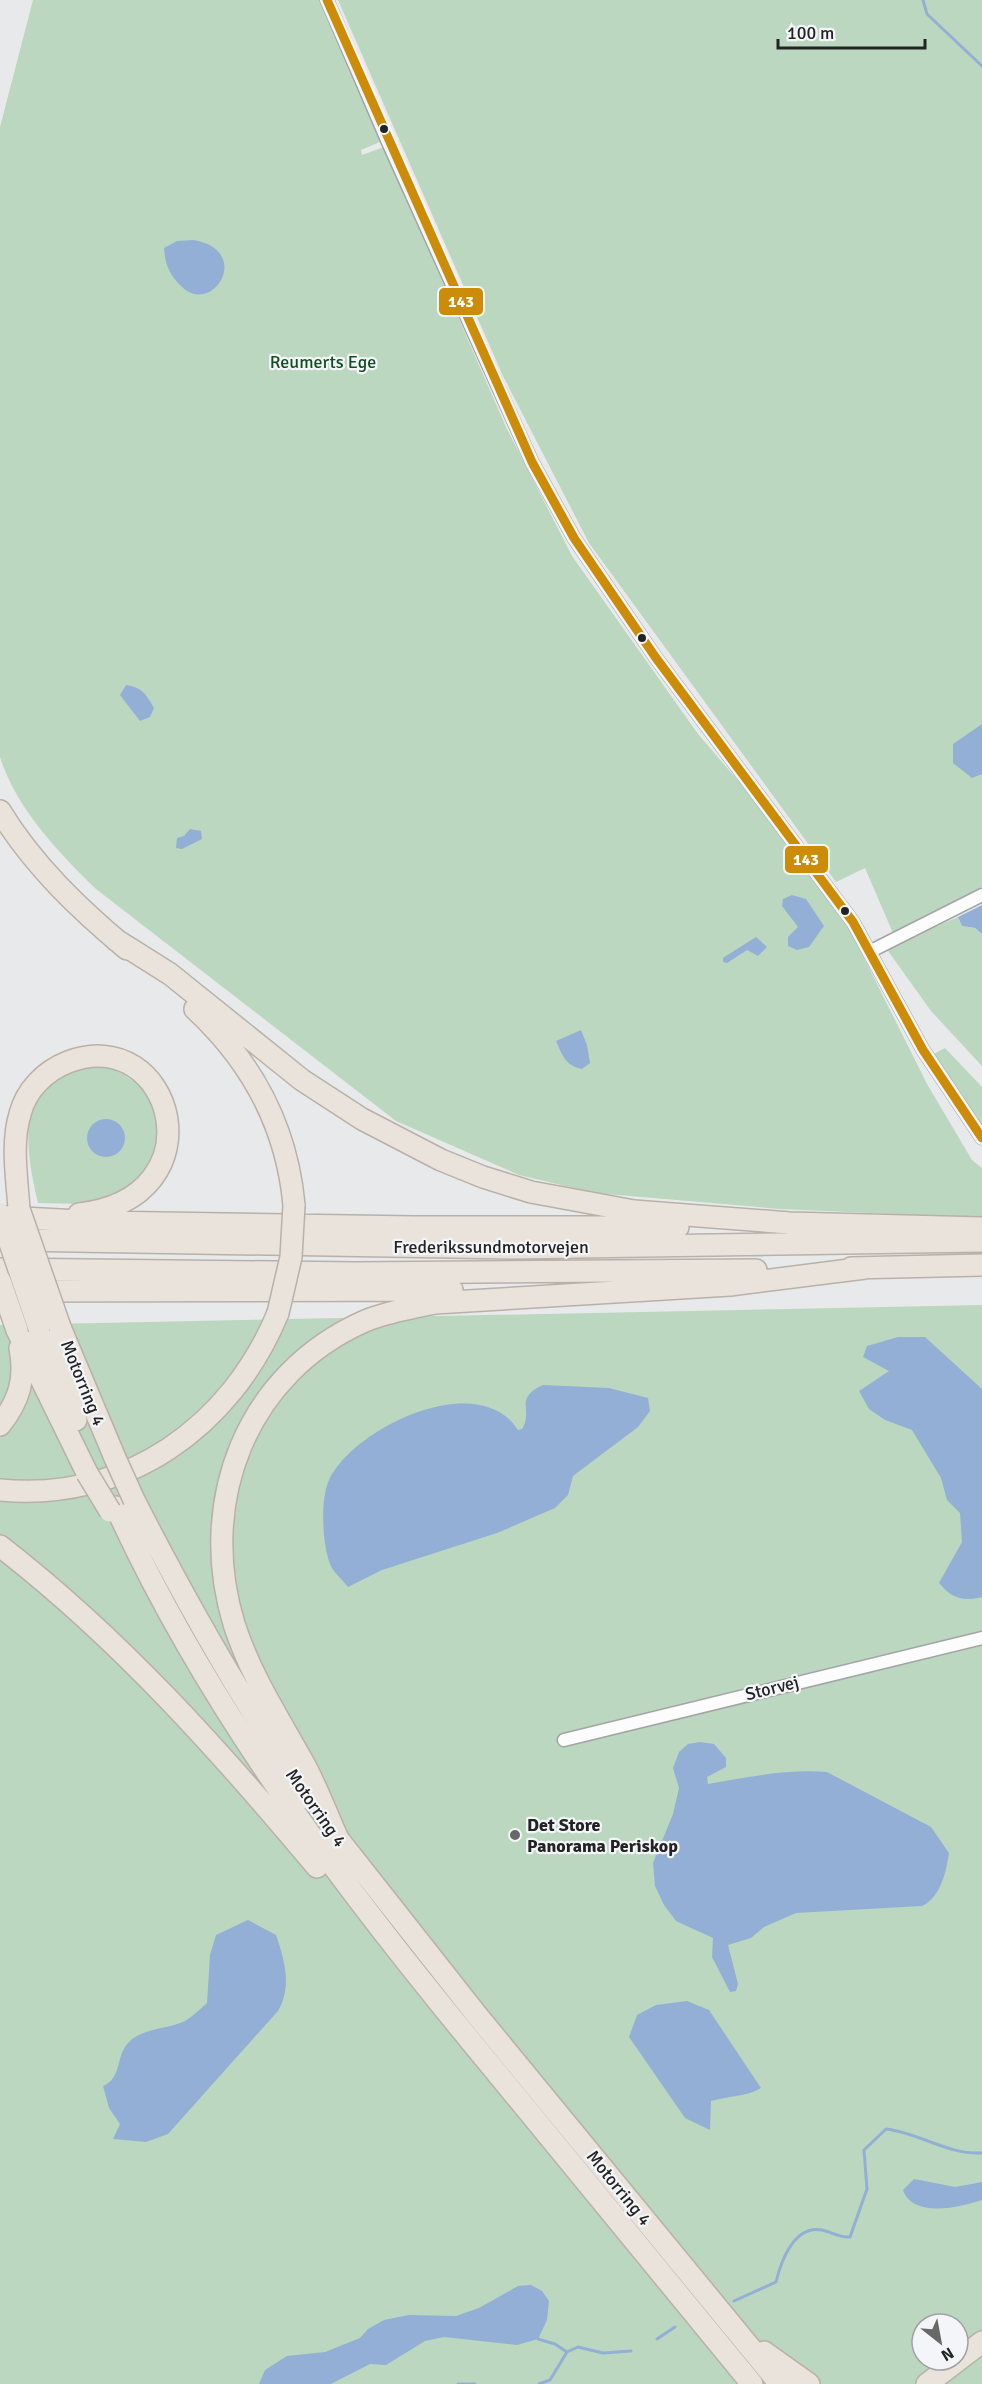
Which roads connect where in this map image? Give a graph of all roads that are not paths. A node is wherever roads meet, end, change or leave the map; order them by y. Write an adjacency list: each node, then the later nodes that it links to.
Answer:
1 (327, 0): 5 (street)
2 (0, 811): 4 (highway)
3 (982, 895): 5 (street)
4 (116, 940): 10 (highway); 23 (highway, bridge)
5 (871, 951): 6 (street)
6 (982, 1138)
7 (0, 1143): 8 (highway)
8 (13, 1178): 9 (highway); 9 (highway)
9 (13, 1215): 10 (highway); 22 (highway, Motorring 4, bridge); 22 (highway, Motorring 4, bridge)
10 (790, 1223): 11 (highway)
11 (982, 1228)
12 (0, 1239): 13 (highway, Frederikssundmotorvejen)
13 (982, 1242)
14 (982, 1265): 15 (highway, Frederikssundmotorvejen)
15 (865, 1268): 16 (highway, Frederikssundmotorvejen); 18 (highway)
16 (0, 1269)
17 (0, 1281): 20 (highway, bridge)
18 (662, 1287): 19 (highway); 28 (highway)
19 (0, 1291)
20 (17, 1330): 21 (highway); 22 (highway)
21 (0, 1425)
22 (100, 1467): 24 (highway, Motorring 4)
23 (0, 1490)
24 (120, 1506): 28 (highway, Motorring 4); 29 (highway, Motorring 4)
25 (0, 1546): 29 (highway)
26 (982, 1638): 27 (street, Storvej)
27 (564, 1740)
28 (339, 1840): 30 (highway, Motorring 4)
29 (459, 2027): 32 (highway, Motorring 4)
30 (729, 2322): 33 (highway, Motorring 4); 34 (highway)
31 (982, 2342): 35 (highway)
32 (752, 2384)
33 (780, 2384)
34 (809, 2384)
35 (927, 2384)

